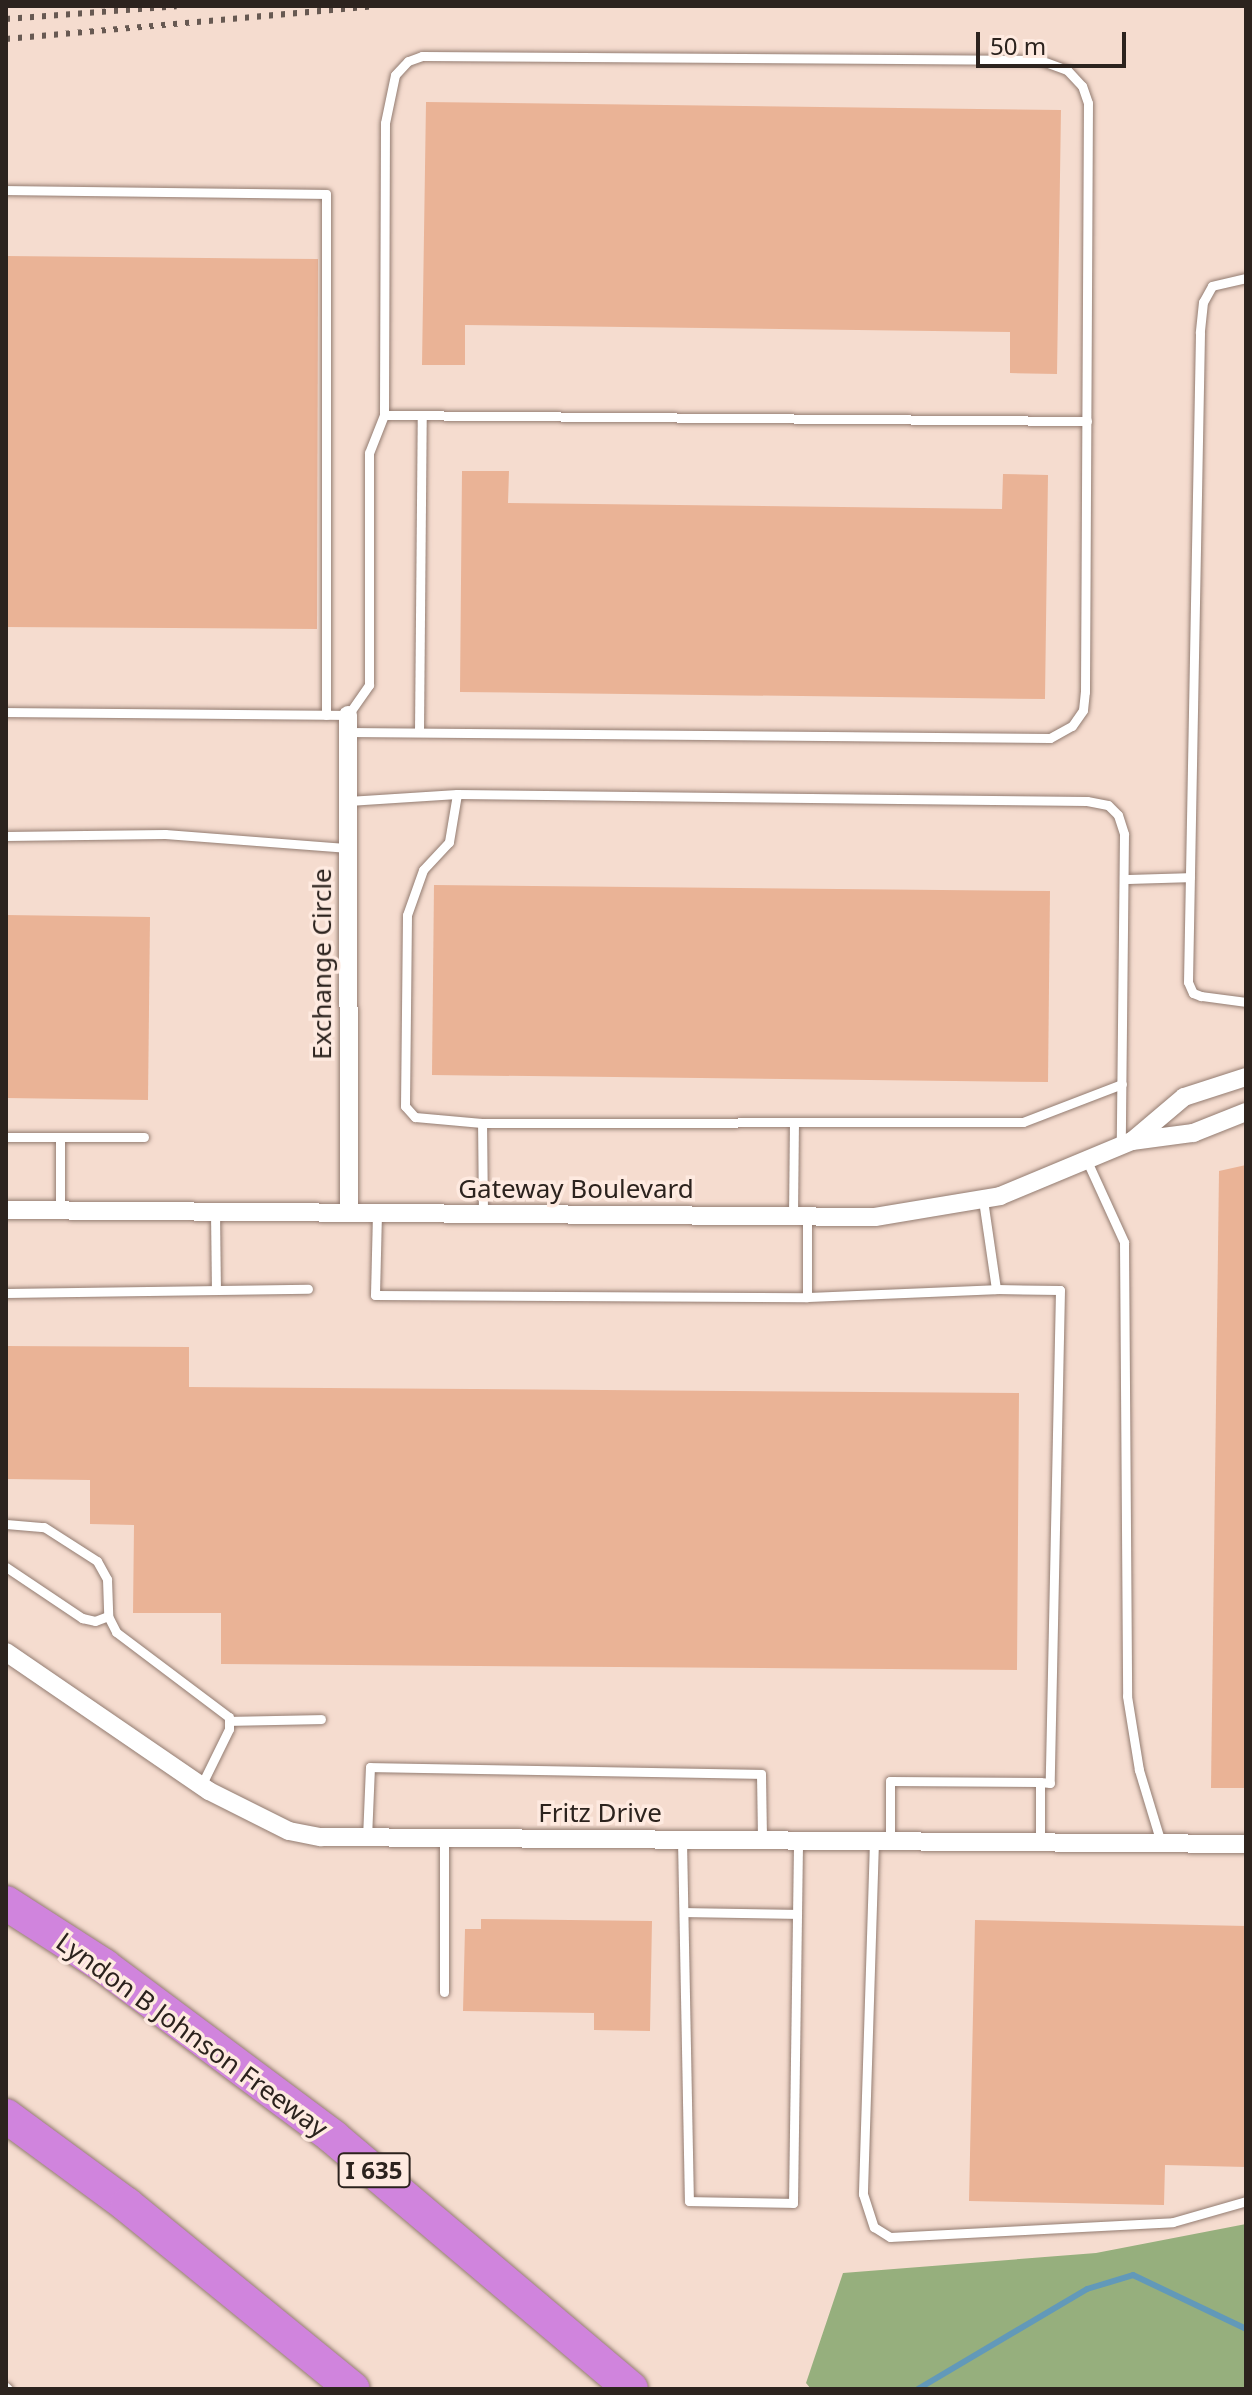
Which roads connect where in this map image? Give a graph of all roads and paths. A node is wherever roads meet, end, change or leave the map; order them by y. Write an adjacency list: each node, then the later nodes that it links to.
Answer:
1 (6, 190): 7 (lane)
2 (1246, 278): 14 (lane)
3 (384, 415): 4 (lane); 5 (lane); 8 (lane)
4 (422, 415): 5 (lane); 9 (lane)
5 (1087, 421): 9 (lane)
6 (6, 712): 7 (lane)
7 (326, 715): 8 (lane)
8 (348, 723): 9 (lane); 11 (street, Exchange Circle)
9 (419, 732)
10 (457, 794): 11 (lane); 15 (lane); 21 (lane)
11 (348, 801): 13 (street, Exchange Circle)
12 (6, 836): 13 (lane)
13 (348, 848): 31 (street, Exchange Circle)
14 (1190, 877): 15 (lane); 16 (lane)
15 (1124, 879): 18 (lane)
16 (1246, 1002)
17 (1246, 1077): 25 (street, Gateway Boulevard)
18 (1122, 1084): 20 (lane); 25 (lane)
19 (1246, 1112): 25 (street, Gateway Boulevard)
20 (794, 1122): 21 (lane); 34 (lane)
21 (482, 1123): 33 (lane)
22 (6, 1137): 24 (lane)
23 (144, 1137): 24 (lane)
24 (60, 1138): 29 (lane)
25 (1127, 1144): 26 (street, Gateway Boulevard)
26 (1087, 1161): 27 (street, Gateway Boulevard); 55 (lane)
27 (983, 1200): 34 (street, Gateway Boulevard); 36 (lane)
28 (6, 1210): 29 (street, Gateway Boulevard)
29 (60, 1211): 30 (street, Gateway Boulevard)
30 (215, 1212): 31 (street, Gateway Boulevard); 37 (lane)
31 (349, 1213): 32 (street, Gateway Boulevard)
32 (377, 1213): 33 (street, Gateway Boulevard); 39 (lane)
33 (483, 1214): 34 (street, Gateway Boulevard)
34 (800, 1216): 39 (lane)
35 (308, 1289): 37 (lane)
36 (996, 1289): 39 (lane); 46 (lane)
37 (216, 1290): 38 (lane)
38 (6, 1293)
39 (807, 1297)
40 (6, 1524): 42 (lane)
41 (6, 1567): 42 (lane)
42 (108, 1616): 45 (lane)
43 (6, 1652): 47 (street, Fritz Drive)
44 (321, 1719): 45 (lane)
45 (229, 1721): 47 (lane)
46 (1040, 1782): 53 (lane); 54 (lane)
47 (201, 1786): 48 (street, Fritz Drive)
48 (367, 1838): 49 (street, Fritz Drive); 51 (lane)
49 (444, 1838): 50 (street, Fritz Drive); 62 (lane)
50 (682, 1840): 51 (street, Fritz Drive); 59 (lane)
51 (762, 1841): 52 (street, Fritz Drive)
52 (798, 1841): 53 (street, Fritz Drive); 60 (lane)
53 (882, 1841): 54 (street, Fritz Drive); 64 (lane)
54 (1040, 1843): 55 (street, Fritz Drive)
55 (1161, 1843): 56 (street, Fritz Drive)
56 (1246, 1844)
57 (6, 1893): 61 (highway)
58 (6, 1903): 61 (highway, Lyndon B Johnson Freeway / I 635)
59 (685, 1912): 60 (lane); 60 (lane)
60 (797, 1914)
61 (104, 1966): 66 (highway, Lyndon B Johnson Freeway / I 635)
62 (444, 1992)
63 (6, 2116): 65 (highway)
64 (1246, 2201)
65 (353, 2389)
66 (631, 2389)

